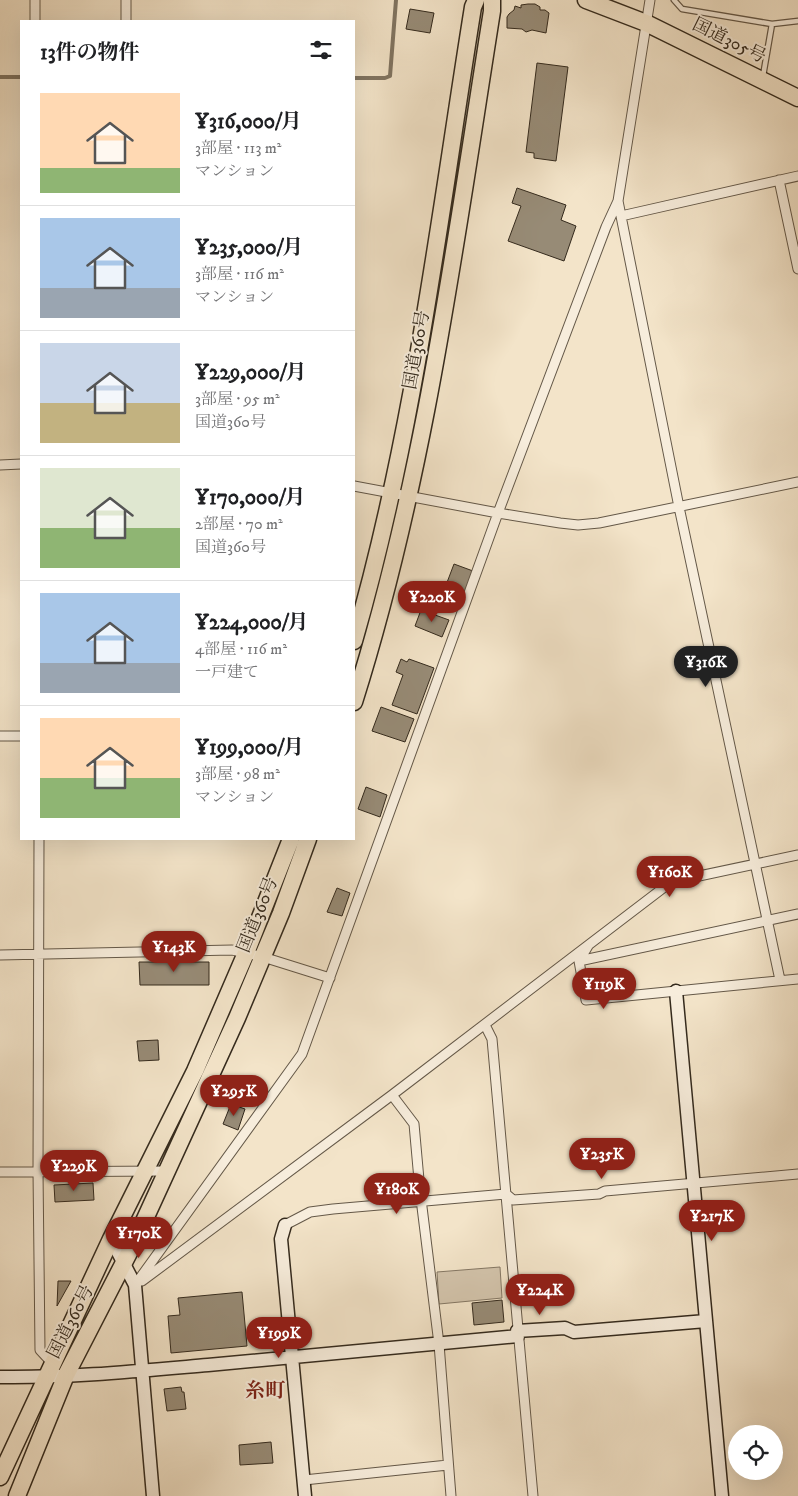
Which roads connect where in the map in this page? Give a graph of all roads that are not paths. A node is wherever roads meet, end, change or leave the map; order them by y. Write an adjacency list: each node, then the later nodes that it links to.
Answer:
1 (35, 0): 8 (street)
2 (126, 0): 9 (street)
3 (476, 0): 24 (highway, 国道360号)
4 (492, 0): 25 (highway, 国道360号)
5 (586, 0): 11 (highway, 国道305号)
6 (650, 0): 11 (street)
7 (674, 0): 12 (lane)
8 (35, 20)
9 (126, 20)
10 (798, 21): 12 (lane)
11 (646, 24): 13 (highway, 国道305号); 17 (street)
12 (772, 24): 13 (lane)
13 (762, 80): 14 (highway, 国道305号)
14 (798, 98)
15 (798, 176): 16 (street)
16 (779, 180): 18 (street); 19 (street)
17 (618, 201): 18 (street); 27 (street)
18 (621, 216): 26 (street)
19 (798, 269)
20 (20, 464): 21 (street)
21 (0, 465)
22 (798, 482): 26 (street)
23 (355, 486): 24 (street)
24 (392, 494): 25 (street); 28 (highway, 国道360号)
25 (409, 497): 27 (street); 29 (highway, 国道360号)
26 (679, 507): 27 (street); 36 (street)
27 (498, 513): 45 (street)
28 (355, 638)
29 (355, 698)
30 (0, 736): 31 (street)
31 (20, 736)
32 (39, 840): 42 (street)
33 (291, 840): 40 (highway, 国道360号)
34 (308, 840): 43 (highway, 国道360号)
35 (798, 855): 36 (street)
36 (756, 865): 38 (street); 39 (street)
37 (798, 914): 38 (street)
38 (768, 920): 44 (street); 47 (street)
39 (589, 943): 44 (street); 49 (street)
40 (246, 953): 42 (street); 43 (street); 52 (highway, 国道360号)
41 (0, 955): 42 (street)
42 (39, 955): 51 (street)
43 (263, 957): 45 (street); 53 (highway, 国道360号)
44 (579, 961): 48 (street)
45 (330, 978): 62 (street)
46 (798, 979): 47 (street)
47 (780, 980): 48 (street)
48 (676, 991): 56 (street)
49 (485, 1025): 50 (street); 57 (street)
50 (392, 1095): 58 (street); 62 (street)
51 (38, 1171): 52 (street); 54 (street); 67 (street)
52 (146, 1171): 53 (street); 60 (highway, 国道360号)
53 (167, 1171): 61 (highway, 国道360号)
54 (0, 1172)
55 (798, 1174): 56 (street)
56 (692, 1184): 57 (street); 63 (street)
57 (506, 1194): 58 (street); 64 (street)
58 (421, 1201): 59 (street); 65 (street)
59 (285, 1225): 66 (street)
60 (111, 1238): 61 (street); 67 (highway, 国道360号)
61 (123, 1264): 62 (street); 69 (highway, 国道360号)
62 (135, 1286): 68 (street)
63 (706, 1321): 64 (street); 79 (street)
64 (517, 1333): 65 (street); 78 (street)
65 (439, 1344): 66 (street); 71 (street)
66 (293, 1358): 68 (street); 73 (street)
67 (49, 1370): 69 (street); 70 (street); 72 (highway, 国道360号)
68 (142, 1370): 69 (street); 75 (street)
69 (66, 1375): 74 (highway, 国道360号)
70 (0, 1377)
71 (448, 1465): 73 (street); 77 (street)
72 (0, 1477)
73 (304, 1480): 76 (street)
74 (17, 1496)
75 (153, 1496)
76 (305, 1496)
77 (451, 1496)
78 (533, 1496)
79 (722, 1496)

